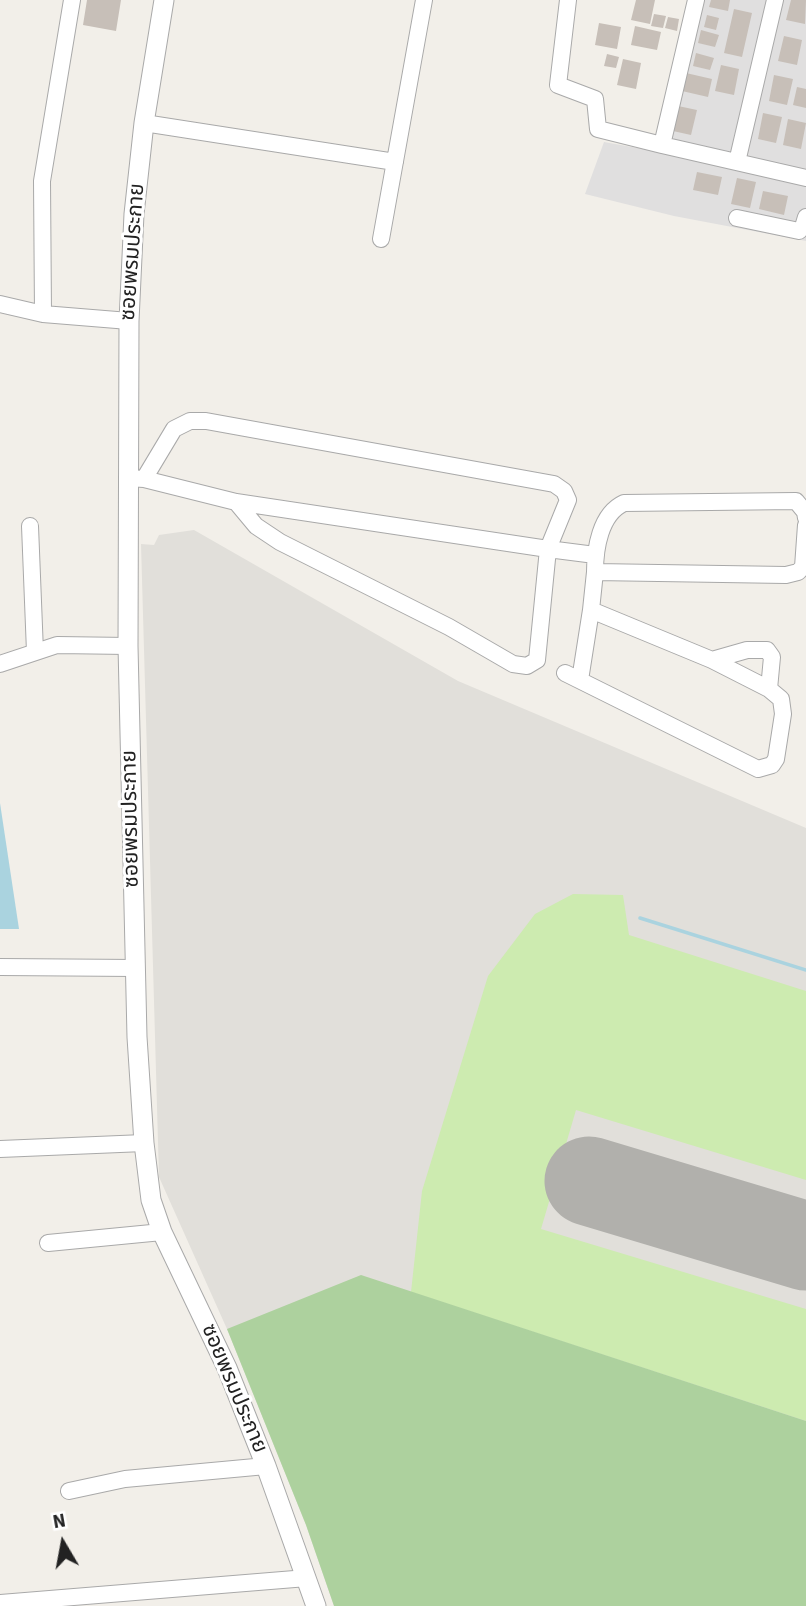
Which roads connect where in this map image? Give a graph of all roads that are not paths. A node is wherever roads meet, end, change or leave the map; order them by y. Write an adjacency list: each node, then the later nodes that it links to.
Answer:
1 (72, 0): 16 (street)
2 (164, 0): 7 (street, ซอยพรมประกาย)
3 (424, 0): 9 (street)
4 (568, 0): 8 (street)
5 (696, 0): 8 (street)
6 (775, 0): 10 (street)
7 (144, 123): 9 (street); 17 (street, ซอยพรมประกาย)
8 (662, 145): 10 (street)
9 (395, 162): 14 (street)
10 (737, 162): 11 (street)
11 (806, 178)
12 (806, 217): 13 (street)
13 (737, 218)
14 (381, 239)
15 (0, 304): 16 (street)
16 (43, 314): 17 (street)
17 (129, 321): 18 (street, ซอยพรมประกาย)
18 (136, 478): 19 (street); 23 (street); 27 (street, ซอยพรมประกาย)
19 (236, 502): 23 (street); 23 (street)
20 (806, 518): 24 (street)
21 (806, 525): 25 (street)
22 (30, 526): 28 (street)
23 (548, 549): 24 (street)
24 (595, 555): 25 (street)
25 (595, 572): 26 (street)
26 (591, 610): 29 (street); 32 (street)
27 (128, 646): 28 (street); 35 (street, ซอยพรมประกาย)
28 (35, 652): 30 (street)
29 (712, 660): 33 (street); 33 (street)
30 (0, 664)
31 (565, 673): 32 (street)
32 (580, 680): 33 (street)
33 (769, 689)
34 (0, 967): 35 (street)
35 (136, 968): 36 (street, ซอยพรมประกาย)
36 (144, 1143): 37 (street); 38 (street, ซอยพรมประกาย)
37 (0, 1149)
38 (162, 1231): 39 (street); 40 (street, ซอยพรมประกาย)
39 (48, 1243)
40 (266, 1466): 41 (street); 42 (street, ซอยพรมประกาย)
41 (69, 1491)
42 (307, 1578): 43 (street); 44 (street, ซอยพรมประกาย)
43 (0, 1603)
44 (316, 1606)

